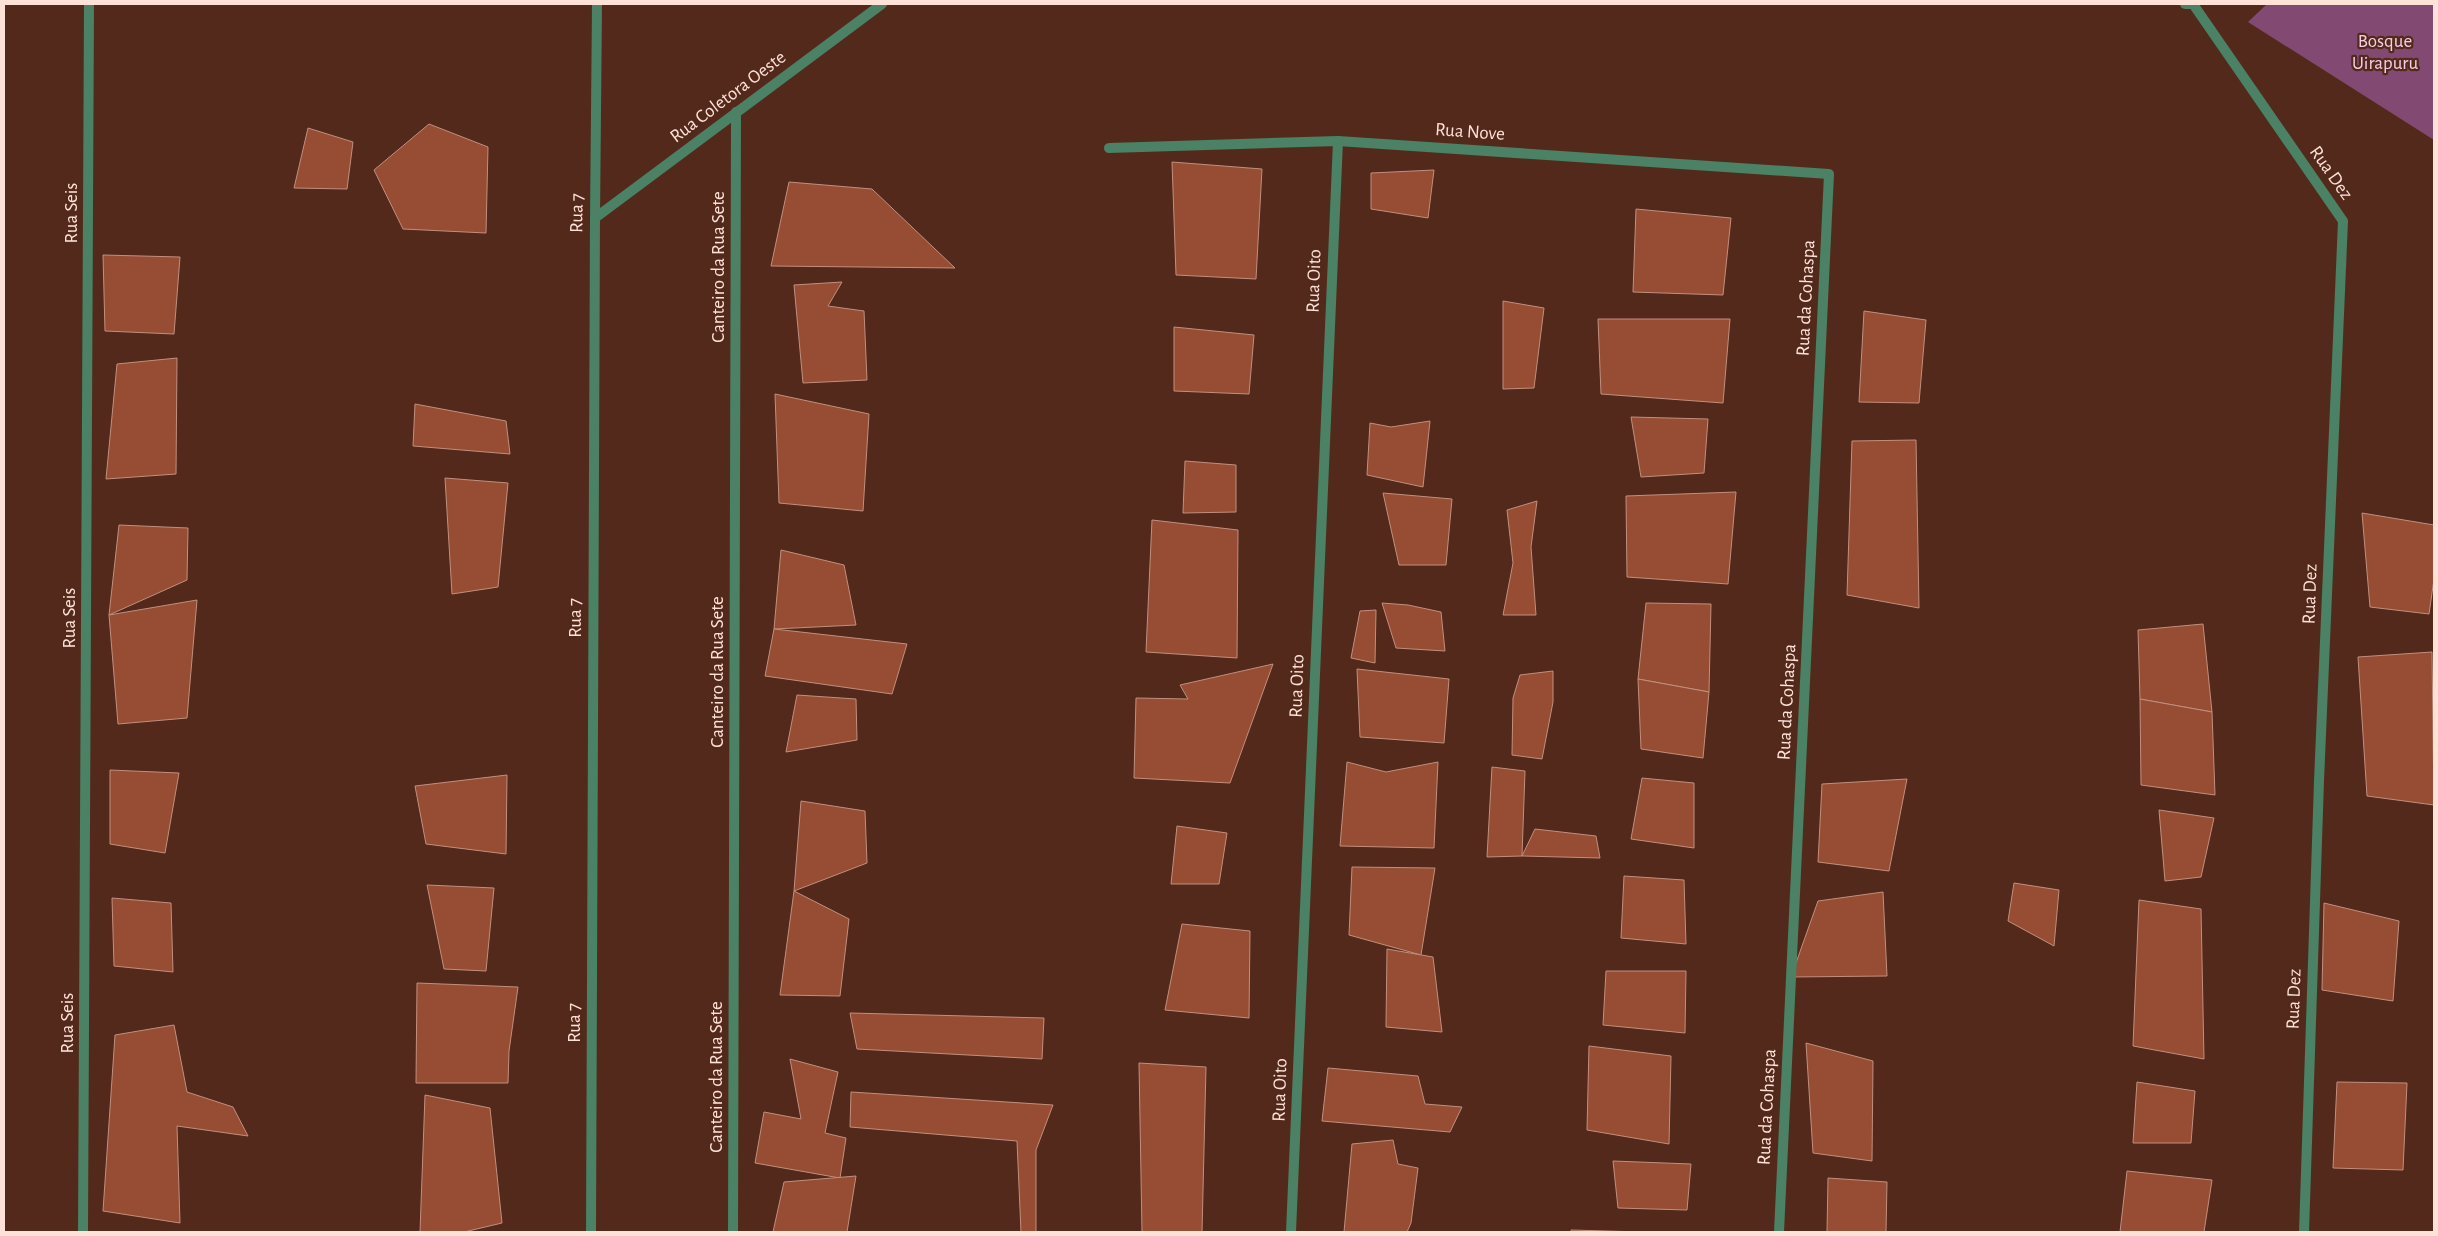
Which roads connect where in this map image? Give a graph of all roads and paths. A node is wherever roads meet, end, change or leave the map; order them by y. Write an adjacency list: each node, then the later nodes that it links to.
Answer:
1 (89, 4): 11 (street, Rua Seis)
2 (597, 4): 10 (street, Rua 7)
3 (882, 4): 6 (street, Rua Coletora Oeste)
4 (2185, 4): 5 (street)
5 (2193, 4): 16 (street, Rua Dez)
6 (736, 112): 10 (street, Rua Coletora Oeste); 13 (street, Canteiro da Rua Sete)
7 (1338, 141): 8 (street, Rua Nove); 9 (street, Rua Nove); 14 (street, Rua Oito)
8 (1109, 148)
9 (1829, 174): 15 (street, Rua da Cohaspa)
10 (595, 218): 12 (street, Rua 7)
11 (83, 1232)
12 (591, 1232)
13 (733, 1232)
14 (1291, 1232)
15 (1779, 1232)
16 (2304, 1232)

